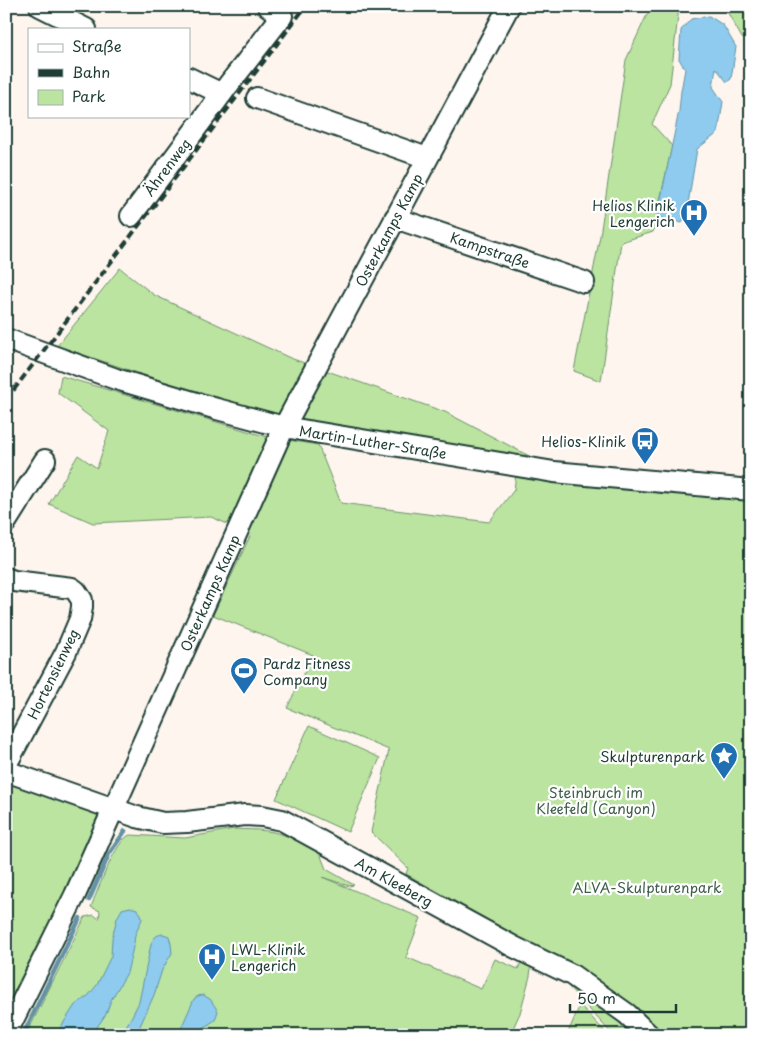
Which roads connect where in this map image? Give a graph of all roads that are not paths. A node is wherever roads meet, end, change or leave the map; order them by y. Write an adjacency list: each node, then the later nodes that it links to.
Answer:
1 (40, 6): 4 (street)
2 (268, 6): 7 (street, Ährenweg)
3 (509, 6): 9 (street, Osterkamps Kamp)
4 (63, 12): 5 (street)
5 (85, 28)
6 (190, 78): 7 (street)
7 (222, 94): 10 (street, Ährenweg)
8 (257, 98): 9 (street, Osterkamps Kamp)
9 (427, 158): 11 (street, Osterkamps Kamp)
10 (131, 216)
11 (395, 218): 12 (street, Kampstraße); 14 (street, Osterkamps Kamp)
12 (584, 282)
13 (6, 340): 14 (street, Martin-Luther-Straße)
14 (284, 427): 16 (street, Martin-Luther-Straße); 21 (street, Osterkamps Kamp)
15 (45, 460): 17 (street)
16 (751, 490)
17 (6, 522)
18 (6, 578): 19 (street, Hortensienweg)
19 (6, 766)
20 (6, 771): 21 (street, Am Kleeberg)
21 (114, 809): 22 (street, Osterkamps Kamp); 23 (street, Am Kleeberg)
22 (6, 1034)
23 (649, 1035)

